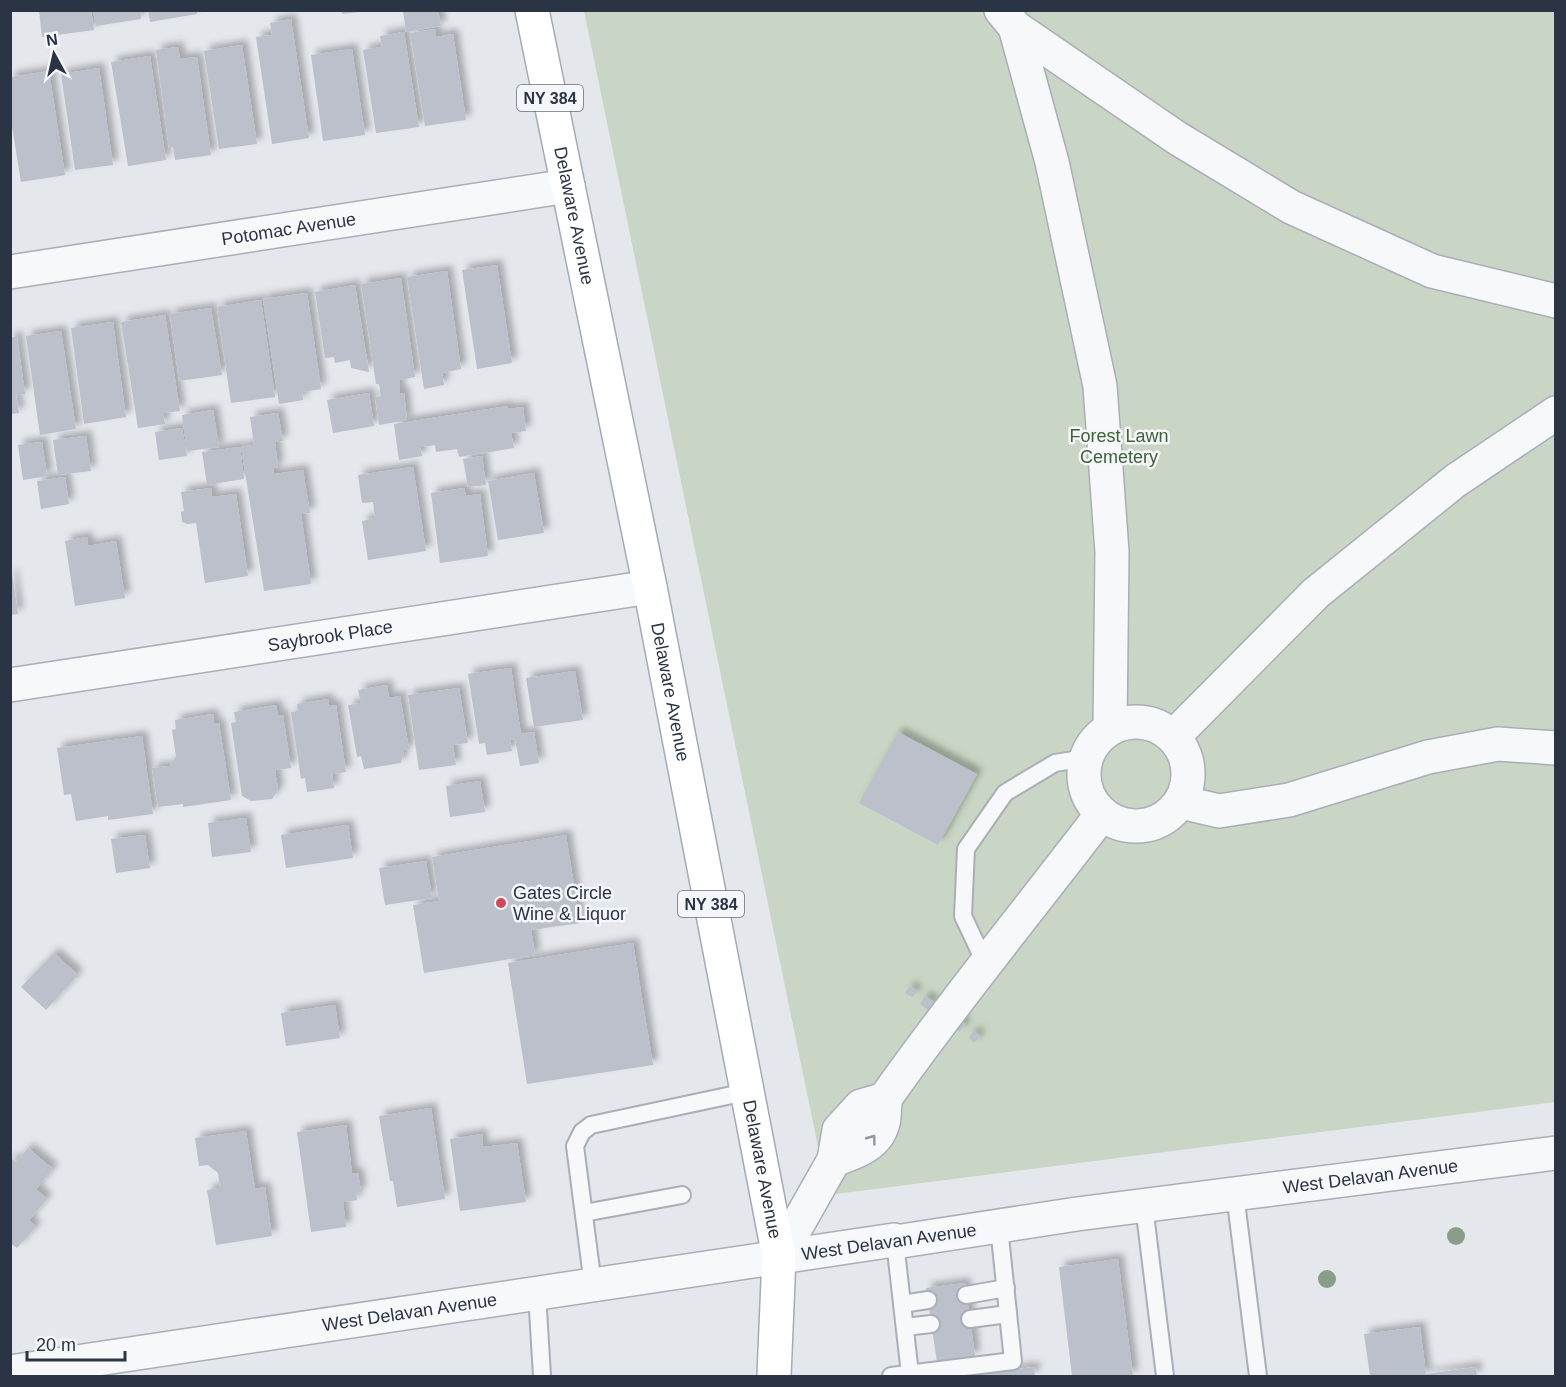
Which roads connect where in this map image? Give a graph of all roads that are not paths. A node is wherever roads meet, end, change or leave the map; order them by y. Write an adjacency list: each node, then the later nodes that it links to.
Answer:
1 (532, 10): 3 (main road, Delaware Avenue / NY 384)
2 (1008, 19): 5 (street); 9 (street)
3 (568, 186): 4 (street, Potomac Avenue); 7 (main road, Delaware Avenue / NY 384)
4 (10, 272)
5 (1556, 302)
6 (1556, 413): 10 (street)
7 (651, 587): 8 (street, Saybrook Place); 16 (main road, Delaware Avenue / NY 384)
8 (10, 686)
9 (1110, 728): 10 (street); 12 (street)
10 (1174, 736): 13 (street)
11 (1556, 748): 13 (street)
12 (1086, 758): 14 (street); 15 (lane)
13 (1181, 802): 14 (street)
14 (1102, 814): 15 (street)
15 (986, 965): 24 (street)
16 (746, 1092): 21 (lane); 24 (main road, Delaware Avenue / NY 384)
17 (1556, 1153): 18 (street, West Delavan Avenue)
18 (1235, 1194): 20 (street, West Delavan Avenue); 41 (lane)
19 (682, 1196): 21 (lane)
20 (1144, 1206): 22 (street, West Delavan Avenue); 40 (lane)
21 (584, 1213): 25 (lane)
22 (999, 1227): 23 (street, West Delavan Avenue); 26 (lane)
23 (895, 1242): 24 (street, West Delavan Avenue); 30 (lane)
24 (779, 1257): 25 (street, West Delavan Avenue); 38 (main road, Delaware Avenue / NY 384)
25 (593, 1285): 27 (street, West Delavan Avenue)
26 (1006, 1288): 28 (lane); 31 (lane)
27 (537, 1293): 35 (street, West Delavan Avenue); 37 (lane)
28 (966, 1294)
29 (928, 1300): 30 (lane)
30 (902, 1304): 34 (lane)
31 (1008, 1314): 32 (lane); 36 (lane)
32 (970, 1319)
33 (931, 1324): 34 (lane)
34 (905, 1327): 36 (lane)
35 (10, 1372)
36 (910, 1374): 39 (lane)
37 (542, 1377)
38 (774, 1377)
39 (891, 1377)
40 (1165, 1377)
41 (1258, 1377)

